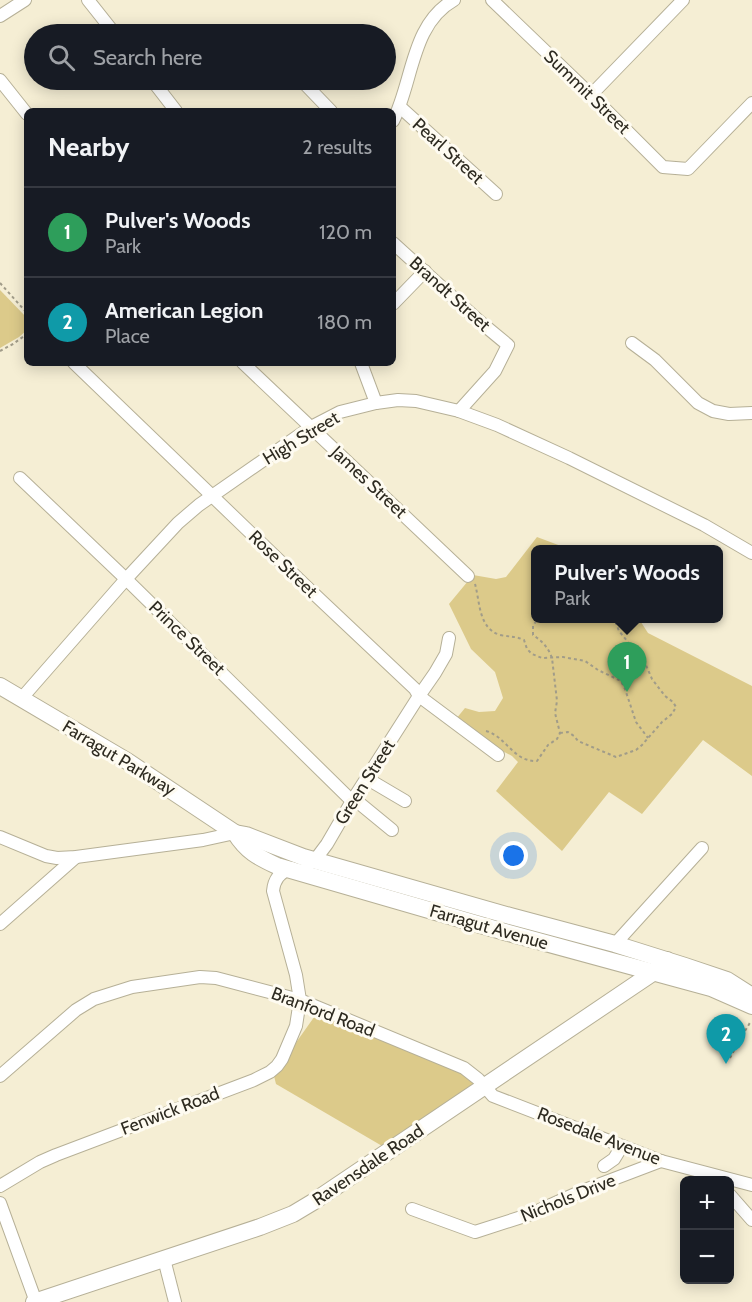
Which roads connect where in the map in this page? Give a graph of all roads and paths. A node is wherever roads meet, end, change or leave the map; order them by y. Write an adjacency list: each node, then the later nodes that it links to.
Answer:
1 (25, 0): 6 (street)
2 (88, 0): 7 (street)
3 (454, 0): 13 (street)
4 (492, 0): 11 (street, Summit Street)
5 (683, 0): 11 (street)
6 (0, 16)
7 (108, 24)
8 (0, 80): 16 (street)
9 (160, 90): 14 (street)
10 (312, 90): 15 (street)
11 (591, 95): 12 (street, Summit Street)
12 (752, 103)
13 (400, 107): 17 (street); 18 (street, Pearl Street)
14 (174, 108)
15 (328, 108)
16 (24, 110)
17 (396, 115)
18 (496, 195)
19 (396, 246): 20 (street, Brandt Street)
20 (425, 271): 22 (street); 31 (street, Brandt Street)
21 (0, 283): 23 (path)
22 (396, 301)
23 (24, 310)
24 (24, 336): 26 (path)
25 (632, 343): 32 (street)
26 (0, 351)
27 (78, 366): 35 (street, Rose Street)
28 (246, 366): 33 (street, James Street)
29 (362, 366): 30 (street)
30 (376, 403): 31 (street, High Street); 33 (street, High Street)
31 (459, 411): 36 (street, High Street)
32 (752, 413)
33 (311, 427): 35 (street, High Street); 37 (street, James Street)
34 (20, 478): 38 (street, Prince Street)
35 (211, 495): 38 (street, High Street); 44 (street, Rose Street)
36 (752, 553)
37 (468, 576): 42 (path)
38 (126, 579): 45 (street, High Street); 51 (street, Prince Street)
39 (534, 623): 42 (path)
40 (616, 623): 48 (path)
41 (449, 638): 44 (street, Green Street)
42 (552, 658): 46 (path); 48 (path)
43 (0, 686): 45 (main road, Farragut Parkway)
44 (419, 696): 47 (street, Rose Street); 50 (street, Green Street)
45 (21, 699): 54 (main road, Farragut Parkway)
46 (560, 733): 47 (path); 48 (path)
47 (469, 734): 49 (street, Rose Street)
48 (648, 738)
49 (498, 755)
50 (366, 778): 51 (street, Green Street); 52 (street)
51 (352, 799): 53 (street, Prince Street); 58 (street, Green Street)
52 (405, 801)
53 (392, 830)
54 (235, 833): 57 (street, Farragut Avenue); 58 (main road, Farragut Avenue); 59 (main road, Farragut Avenue)
55 (0, 837): 57 (street, Farragut Avenue)
56 (702, 848): 62 (street)
57 (76, 857): 61 (street)
58 (311, 862): 59 (street); 60 (main road, Farragut Avenue)
59 (288, 869): 60 (main road, Farragut Avenue); 67 (street)
60 (379, 887): 62 (main road, Farragut Avenue)
61 (0, 924)
62 (613, 952): 63 (main road, Farragut Avenue); 64 (main road, Farragut Avenue); 66 (main road)
63 (667, 960): 64 (main road, Ravensdale Road); 65 (main road, Farragut Avenue)
64 (654, 972): 66 (main road, Ravensdale Road); 68 (main road, Farragut Avenue)
65 (752, 996)
66 (615, 999): 71 (main road, Ravensdale Road)
67 (300, 1000): 70 (street, Branford Road); 71 (street, Branford Road); 78 (street, Fenwick Road)
68 (752, 1013): 69 (path)
69 (730, 1058)
70 (0, 1076)
71 (485, 1087): 72 (street, Rosedale Avenue); 83 (main road, Ravensdale Road)
72 (622, 1146): 73 (street, Rosedale Avenue); 74 (street)
73 (661, 1161): 75 (street, Rosedale Avenue); 81 (street, Nichols Drive)
74 (604, 1166)
75 (712, 1176)
76 (734, 1181): 77 (street, Rosedale Avenue)
77 (752, 1185)
78 (0, 1186)
79 (734, 1200): 82 (street)
80 (0, 1203): 84 (street)
81 (412, 1209)
82 (752, 1220)
83 (164, 1259): 84 (main road, Ravensdale Road); 85 (street)
84 (35, 1302)
85 (175, 1302)

